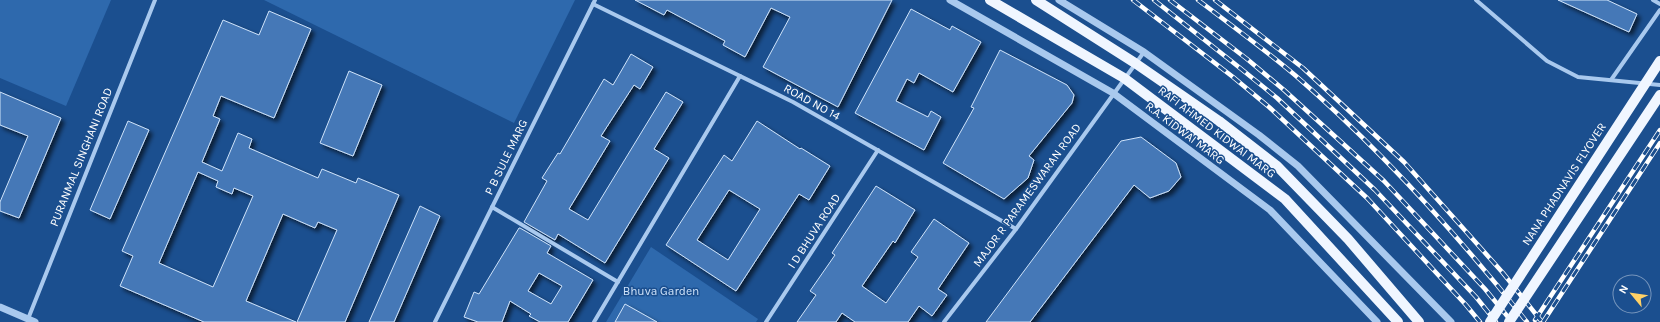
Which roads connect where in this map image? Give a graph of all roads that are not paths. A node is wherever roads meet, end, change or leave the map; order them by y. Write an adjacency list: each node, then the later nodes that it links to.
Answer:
1 (155, 0): 25 (street, PURANMAL SINGHANI ROAD)
2 (950, 0): 18 (street, R.A. KIDWAI MARG)
3 (990, 0): 15 (main road, RAFI AHMED KIDWAI MARG)
4 (1036, 0): 13 (main road)
5 (1059, 0): 11 (street)
6 (1476, 0): 16 (street)
7 (1653, 0): 9 (street)
8 (594, 2): 14 (street, ROAD NO 14); 21 (street, P B SULE MARG)
9 (1660, 4)
10 (1660, 10): 16 (street)
11 (1144, 52): 13 (street, MAJOR R PARAMESWARAN ROAD); 34 (street)
12 (1660, 60): 35 (main road, NANA PHADNAVIS FLYOVER, bridge)
13 (1135, 62): 15 (street, MAJOR R PARAMESWARAN ROAD); 33 (main road)
14 (740, 76): 20 (street, ROAD NO 14); 23 (street)
15 (1124, 78): 18 (street, MAJOR R PARAMESWARAN ROAD); 32 (main road, RAFI AHMED KIDWAI MARG)
16 (1611, 80): 17 (street)
17 (1660, 85)
18 (1113, 93): 22 (street, MAJOR R PARAMESWARAN ROAD); 31 (street, R.A. KIDWAI MARG)
19 (1660, 95): 36 (main road, bridge)
20 (878, 150): 22 (street, ROAD NO 14); 29 (street, I D BHUVA ROAD)
21 (492, 207): 23 (street); 27 (street, P B SULE MARG)
22 (1016, 229): 30 (street, MAJOR R PARAMESWARAN ROAD)
23 (618, 282): 28 (street)
24 (0, 308): 25 (street)
25 (28, 320): 26 (street)
26 (35, 322)
27 (435, 322)
28 (594, 322)
29 (766, 322)
30 (944, 322)
31 (1378, 322)
32 (1398, 322)
33 (1419, 322)
34 (1450, 322)
35 (1490, 322)
36 (1509, 322)

